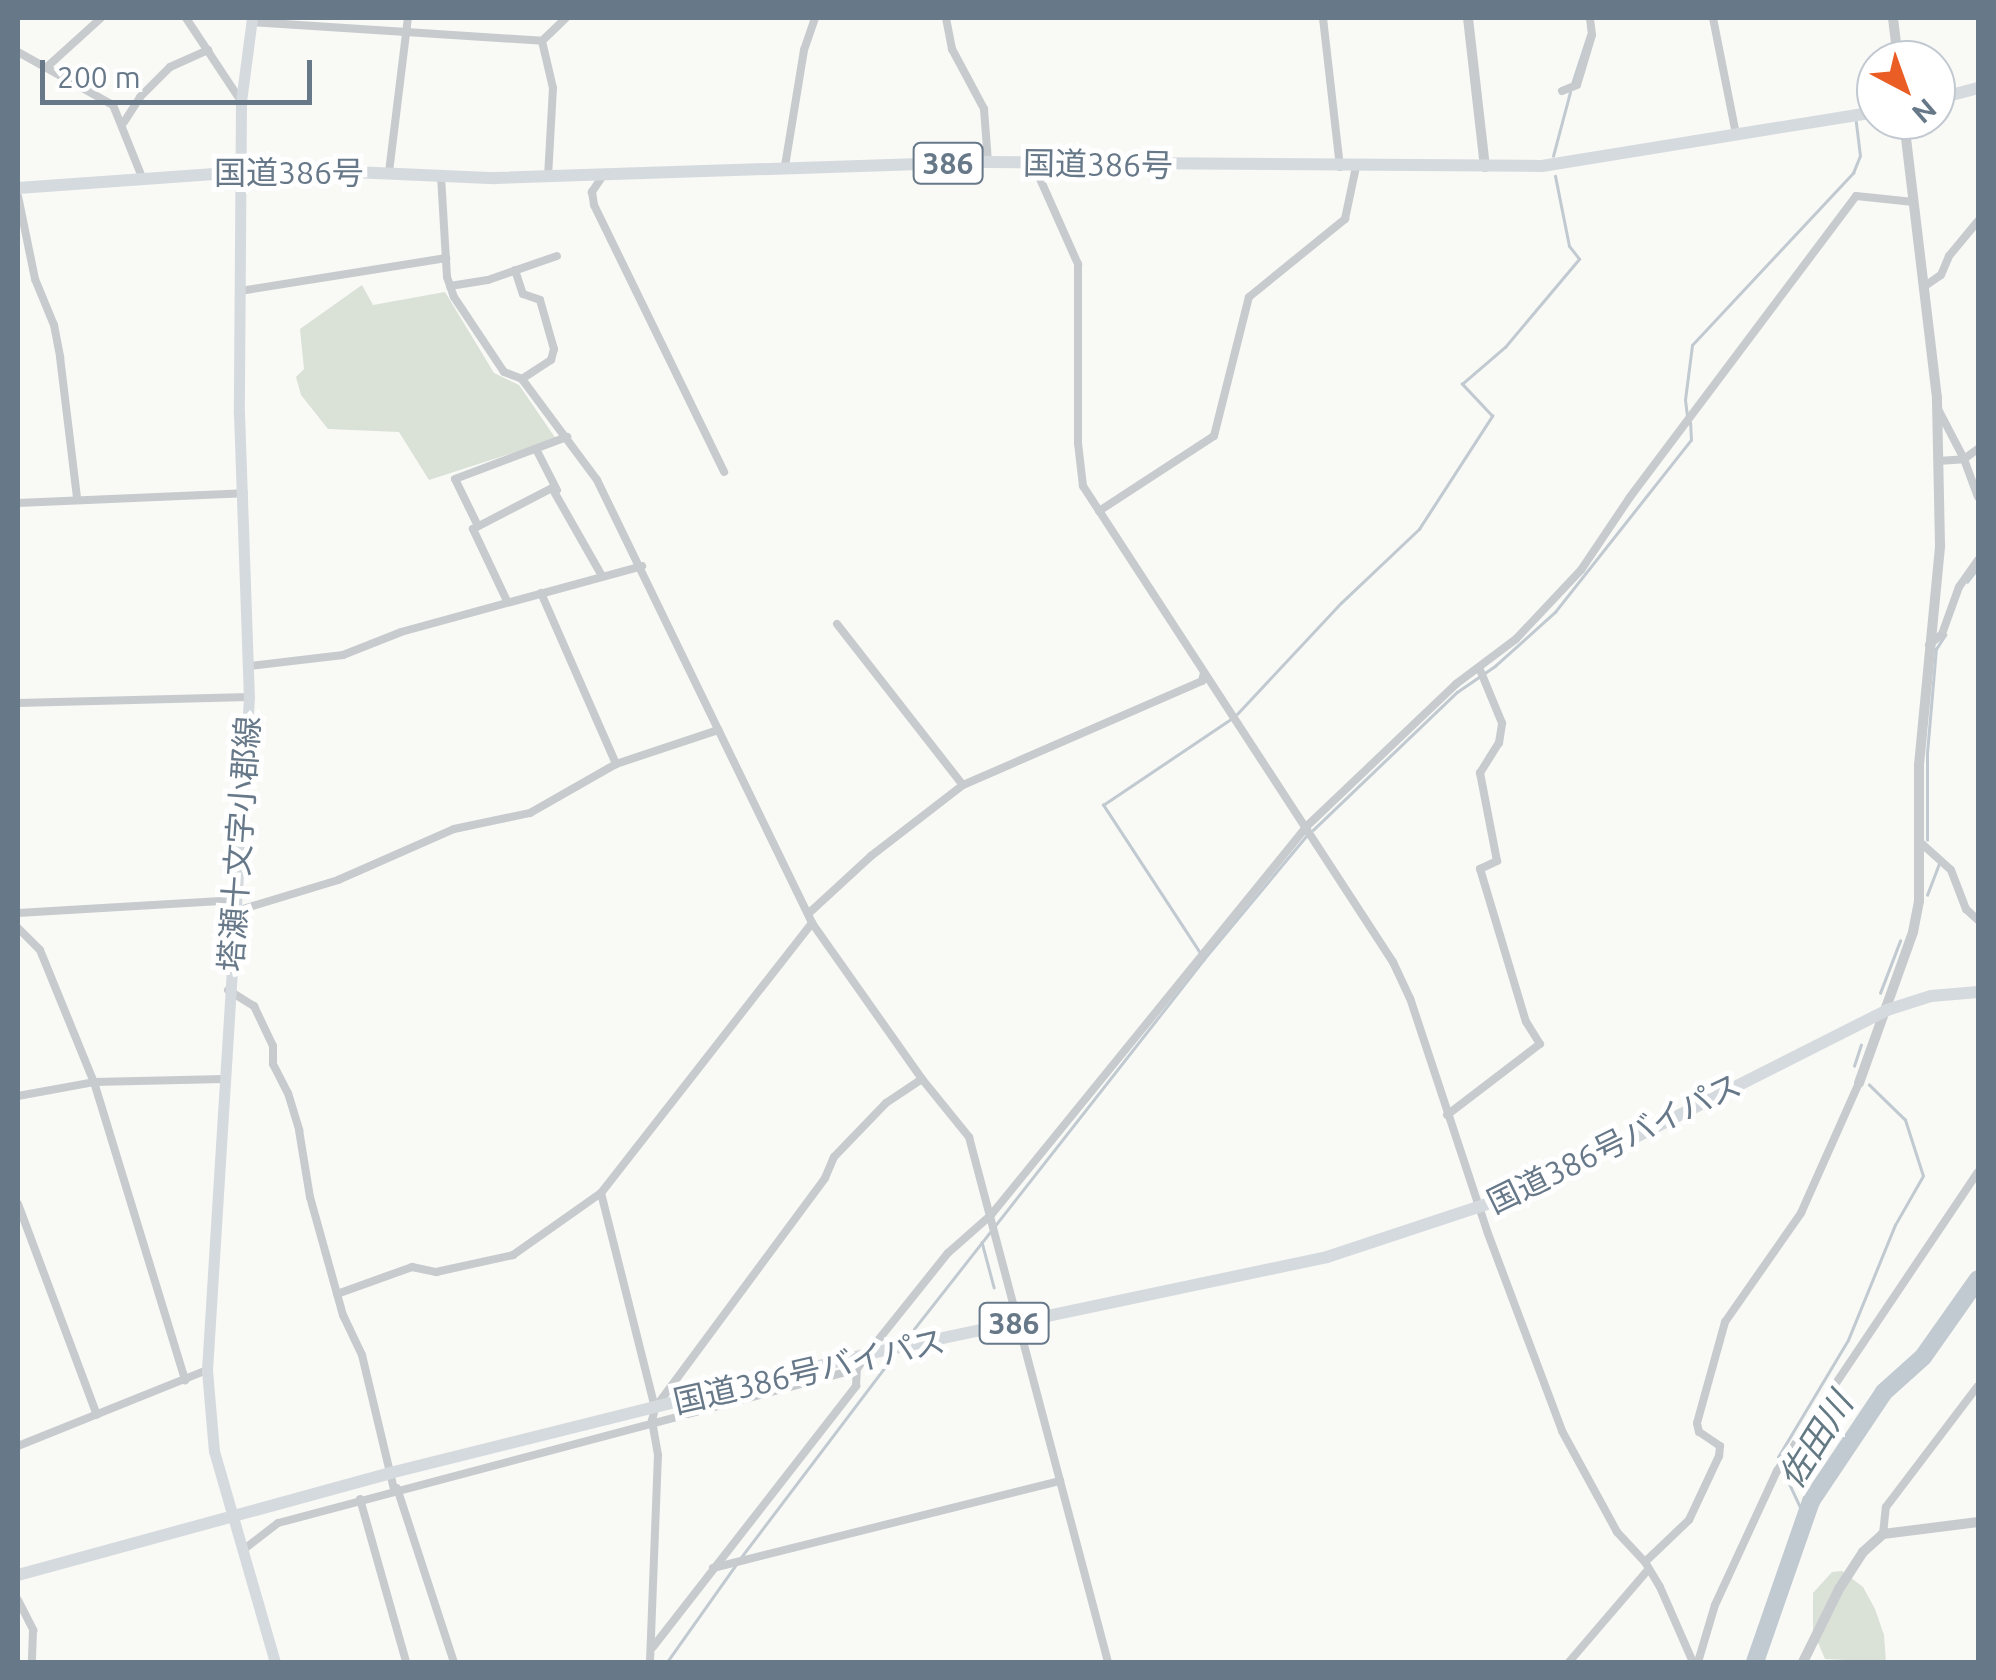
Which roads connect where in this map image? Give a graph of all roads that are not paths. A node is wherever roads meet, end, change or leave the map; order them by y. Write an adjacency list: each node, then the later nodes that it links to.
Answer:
1 (101, 18): 16 (street)
2 (186, 18): 14 (street)
3 (408, 18): 12 (street)
4 (566, 18): 13 (street)
5 (815, 18): 25 (street)
6 (946, 18): 23 (street)
7 (1324, 18): 26 (street)
8 (1468, 18): 28 (street)
9 (1590, 18): 17 (street)
10 (1712, 18): 21 (street)
11 (252, 20): 12 (street); 18 (main road, 塔瀬十文字小郡線)
12 (407, 34): 13 (street); 30 (street)
13 (542, 41): 34 (street)
14 (208, 50): 18 (street); 20 (street)
15 (18, 52): 16 (street)
16 (48, 66): 20 (street)
17 (1564, 90)
18 (241, 101): 29 (main road, 塔瀬十文字小郡線)
19 (1856, 115): 21 (highway, 国道386号 / 386)
20 (124, 122): 33 (street)
21 (1736, 134): 28 (highway, 国道386号 / 386)
22 (1906, 140): 37 (street)
23 (988, 162): 24 (highway, 国道386号 / 386); 25 (highway, 国道386号 / 386)
24 (1034, 163): 26 (highway, 国道386号 / 386); 58 (street)
25 (785, 166): 31 (highway, 国道386号 / 386)
26 (1340, 167): 27 (highway, 国道386号 / 386)
27 (1356, 167): 28 (highway, 国道386号 / 386); 58 (street)
28 (1484, 167)
29 (241, 170): 30 (highway, 国道386号 / 386); 33 (highway, 国道386号 / 386); 44 (main road, 塔瀬十文字小郡線)
30 (390, 172): 32 (highway, 国道386号 / 386)
31 (604, 174): 34 (highway, 国道386号 / 386); 52 (street)
32 (441, 176): 34 (highway, 国道386号 / 386); 40 (street)
33 (142, 177): 35 (highway, 国道386号 / 386)
34 (548, 177)
35 (18, 188)
36 (18, 196): 55 (street)
37 (1914, 202): 43 (street); 68 (street)
38 (1978, 221): 43 (street)
39 (557, 256): 41 (street)
40 (446, 258): 42 (street); 44 (street)
41 (516, 270): 42 (street); 45 (street)
42 (450, 286): 45 (street)
43 (1925, 286): 46 (street)
44 (240, 292): 54 (main road, 塔瀬十文字小郡線)
45 (522, 380): 47 (street)
46 (1938, 410): 50 (street); 51 (street)
47 (567, 438): 48 (street); 61 (street)
48 (536, 448): 53 (street); 59 (street)
49 (1978, 448): 50 (street)
50 (1964, 458): 51 (street); 56 (street)
51 (1938, 461): 66 (street)
52 (724, 472)
53 (557, 490): 59 (street); 62 (street)
54 (244, 493): 55 (street); 67 (main road, 塔瀬十文字小郡線)
55 (77, 498): 57 (street)
56 (1978, 498)
57 (18, 503)
58 (1098, 512): 69 (street)
59 (477, 524): 64 (street)
60 (1978, 560): 66 (street)
61 (642, 566): 62 (street); 72 (street)
62 (602, 576): 63 (street)
63 (541, 592): 64 (street); 73 (street)
64 (508, 601): 67 (street)
65 (836, 624): 74 (street)
66 (1930, 644): 76 (street)
67 (250, 666): 70 (main road, 塔瀬十文字小郡線)
68 (1480, 670): 75 (street); 90 (street)
69 (1204, 673): 74 (street); 75 (street)
70 (249, 697): 71 (street); 77 (main road, 塔瀬十文字小郡線)
71 (18, 703)
72 (718, 730): 73 (street); 79 (street)
73 (616, 764): 77 (street)
74 (963, 785): 79 (street)
75 (1308, 826): 90 (street); 95 (street)
76 (1921, 843): 80 (street); 84 (street)
77 (234, 906): 78 (street); 82 (main road, 塔瀬十文字小郡線)
78 (18, 913)
79 (810, 918): 86 (street); 92 (street)
80 (1978, 920)
81 (18, 928): 87 (street)
82 (228, 990): 85 (main road, 塔瀬十文字小郡線); 96 (street)
83 (1978, 992): 84 (highway, 国道386号バイパス / 386)
84 (1887, 1010): 88 (street); 94 (highway, 国道386号バイパス / 386)
85 (224, 1079): 87 (street); 100 (main road, 塔瀬十文字小郡線)
86 (922, 1079): 95 (street); 104 (street)
87 (94, 1082): 89 (street); 101 (street)
88 (1859, 1083): 114 (street)
89 (18, 1096)
90 (1447, 1114): 94 (street)
91 (1978, 1172): 126 (street)
92 (601, 1193): 96 (street); 104 (street)
93 (18, 1204): 103 (street)
94 (1480, 1209): 97 (highway, 国道386号バイパス / 386); 114 (street)
95 (990, 1215): 97 (street); 98 (street)
96 (337, 1294): 106 (street)
97 (1020, 1322): 98 (highway, 国道386号バイパス / 386); 107 (street)
98 (867, 1354): 99 (street); 104 (highway, 国道386号バイパス / 386)
99 (856, 1368): 104 (street); 115 (street)
100 (206, 1370): 101 (street); 110 (main road, 塔瀬十文字小郡線)
101 (186, 1380): 103 (street)
102 (1978, 1386): 112 (street)
103 (97, 1414): 105 (street)
104 (653, 1414): 106 (highway, 国道386号バイパス / 386); 108 (street); 118 (street)
105 (18, 1446)
106 (390, 1473): 108 (street); 110 (highway, 国道386号バイパス / 386)
107 (1057, 1482): 115 (street); 124 (street)
108 (396, 1489): 109 (street); 122 (street)
109 (360, 1499): 113 (street); 121 (street)
110 (233, 1518): 113 (main road, 塔瀬十文字小郡線); 116 (highway, 国道386号バイパス / 386)
111 (1978, 1522): 112 (street)
112 (1883, 1534): 127 (street)
113 (243, 1550): 120 (main road, 塔瀬十文字小郡線)
114 (1646, 1566): 125 (street); 126 (street)
115 (714, 1568): 118 (street)
116 (18, 1575)
117 (18, 1600): 119 (street)
118 (653, 1647): 123 (street)
119 (32, 1662)
120 (276, 1662)
121 (406, 1662)
122 (454, 1662)
123 (650, 1662)
124 (1108, 1662)
125 (1570, 1662)
126 (1696, 1662)
127 (1802, 1662)

